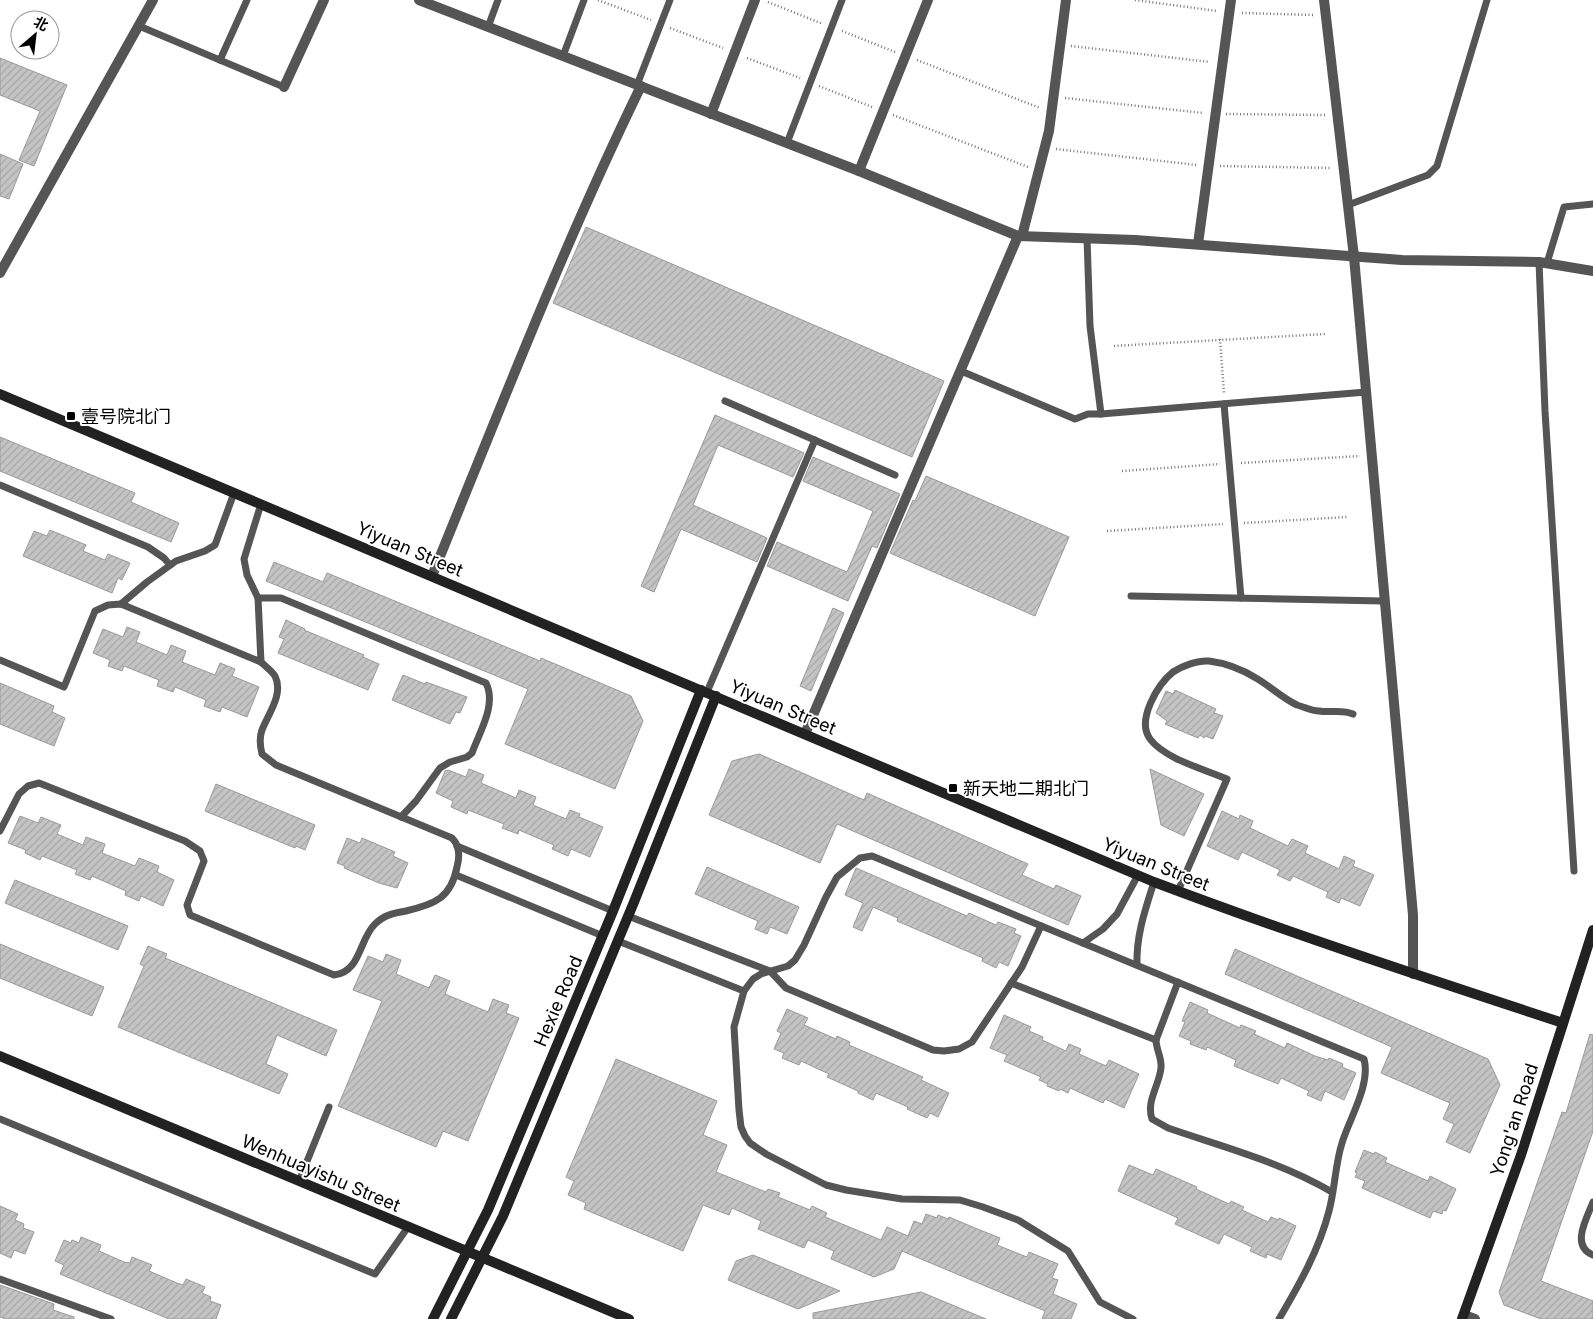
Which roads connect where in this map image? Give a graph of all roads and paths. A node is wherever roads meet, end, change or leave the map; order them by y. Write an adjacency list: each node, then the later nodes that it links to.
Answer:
1 (153, 0): 18 (street)
2 (247, 0): 22 (lane)
3 (324, 0): 25 (street)
4 (419, 0): 19 (street)
5 (498, 0): 19 (lane)
6 (584, 0): 21 (lane)
7 (670, 0): 24 (lane)
8 (755, 0): 27 (street)
9 (842, 0): 30 (lane)
10 (928, 0): 34 (street)
11 (1066, 0): 20 (street)
12 (1135, 0): 16 (path)
13 (1231, 0): 16 (street)
14 (1324, 0): 17 (street)
15 (1487, 0): 36 (lane)
16 (1229, 12): 17 (path); 23 (street)
17 (1325, 15): 29 (street)
18 (139, 26): 22 (lane); 43 (street)
19 (488, 27): 21 (street)
20 (1060, 44): 23 (path); 26 (street)
21 (562, 56): 24 (street)
22 (220, 60): 25 (lane)
23 (1222, 63): 28 (street)
24 (639, 86): 27 (street); 62 (street)
25 (284, 87)
26 (1053, 96): 28 (path); 31 (street)
27 (711, 114): 30 (street)
28 (1216, 114): 29 (path); 32 (street)
29 (1337, 115): 33 (street)
30 (787, 143): 34 (street)
31 (1045, 148): 32 (path); 37 (street)
32 (1209, 166): 33 (path); 39 (street)
33 (1344, 168): 36 (street)
34 (859, 171): 37 (street)
35 (1593, 204): 41 (lane)
36 (1348, 206): 40 (street)
37 (1020, 236): 38 (street); 47 (street)
38 (1087, 238): 39 (street); 52 (lane)
39 (1198, 244): 40 (street)
40 (1354, 256): 41 (street); 48 (street)
41 (1543, 262): 42 (street); 76 (lane)
42 (1593, 271)
43 (0, 273)
44 (1325, 334): 45 (path)
45 (1220, 340): 46 (path); 51 (path)
46 (1114, 346)
47 (961, 371): 52 (lane); 72 (street)
48 (1366, 392): 51 (lane); 54 (street)
49 (0, 394): 59 (street, Yiyuan Street)
50 (725, 402): 53 (lane)
51 (1224, 404): 52 (lane); 55 (lane)
52 (1101, 414)
53 (816, 440): 57 (lane); 70 (lane)
54 (1371, 456): 55 (path); 66 (street)
55 (1229, 464): 56 (path); 65 (lane)
56 (1122, 471)
57 (895, 474)
58 (0, 485): 61 (lane)
59 (234, 492): 60 (street, Yiyuan Street); 61 (lane)
60 (261, 504): 62 (street, Yiyuan Street); 64 (lane)
61 (170, 565): 67 (lane)
62 (432, 576): 70 (street, Yiyuan Street)
63 (1131, 596): 65 (lane)
64 (258, 598): 69 (lane); 73 (lane)
65 (1241, 598): 66 (lane)
66 (1384, 601): 90 (street)
67 (121, 604): 68 (lane); 69 (lane)
68 (0, 660)
69 (261, 662): 73 (lane)
70 (708, 693): 72 (street, Yiyuan Street); 81 (street, Hexie Road); 82 (street, Hexie Road)
71 (1353, 714): 80 (lane)
72 (805, 734): 78 (street, Yiyuan Street)
73 (401, 817): 75 (lane)
74 (0, 831): 77 (lane)
75 (457, 846): 77 (lane); 81 (lane)
76 (1574, 870)
77 (456, 875): 85 (lane)
78 (1138, 875): 79 (street, Yiyuan Street); 87 (lane)
79 (1154, 882): 80 (street, Yiyuan Street); 88 (lane)
80 (1178, 891): 90 (street, Yiyuan Street)
81 (613, 911): 85 (street, Hexie Road)
82 (628, 916): 86 (street, Hexie Road); 89 (lane)
83 (1041, 926): 87 (lane); 89 (lane); 92 (lane)
84 (1593, 930): 94 (street, Yong'an Road)
85 (603, 936): 103 (street, Hexie Road)
86 (618, 942): 93 (lane); 105 (street, Hexie Road)
87 (1083, 943): 88 (lane)
88 (1137, 965): 91 (lane)
89 (770, 971): 92 (lane); 93 (lane)
90 (1413, 974): 94 (street, Yiyuan Street)
91 (1178, 982): 95 (lane); 100 (lane)
92 (1011, 983): 95 (lane)
93 (744, 991): 114 (lane)
94 (1563, 1023): 109 (street, Yong'an Road)
95 (1156, 1040): 100 (lane)
96 (0, 1056): 99 (street, Wenhuayishu Street)
97 (329, 1107): 99 (lane)
98 (0, 1119): 102 (lane)
99 (299, 1181): 102 (street, Wenhuayishu Street)
100 (1332, 1192): 115 (lane)
101 (1593, 1202): 104 (lane)
102 (408, 1227): 103 (street, Wenhuayishu Street)
103 (468, 1252): 105 (street, Wenhuayishu Street); 111 (street, Hexie Road)
104 (1593, 1255)
105 (482, 1258): 107 (street, Wenhuayishu Street); 112 (street, Hexie Road)
106 (0, 1279): 108 (lane)
107 (614, 1316): 113 (street, Wenhuayishu Street)
108 (101, 1317): 110 (lane)
109 (1463, 1317): 116 (street)
110 (111, 1319)
111 (433, 1319)
112 (451, 1319)
113 (629, 1319)
114 (1133, 1319)
115 (1279, 1319)
116 (1475, 1319)

